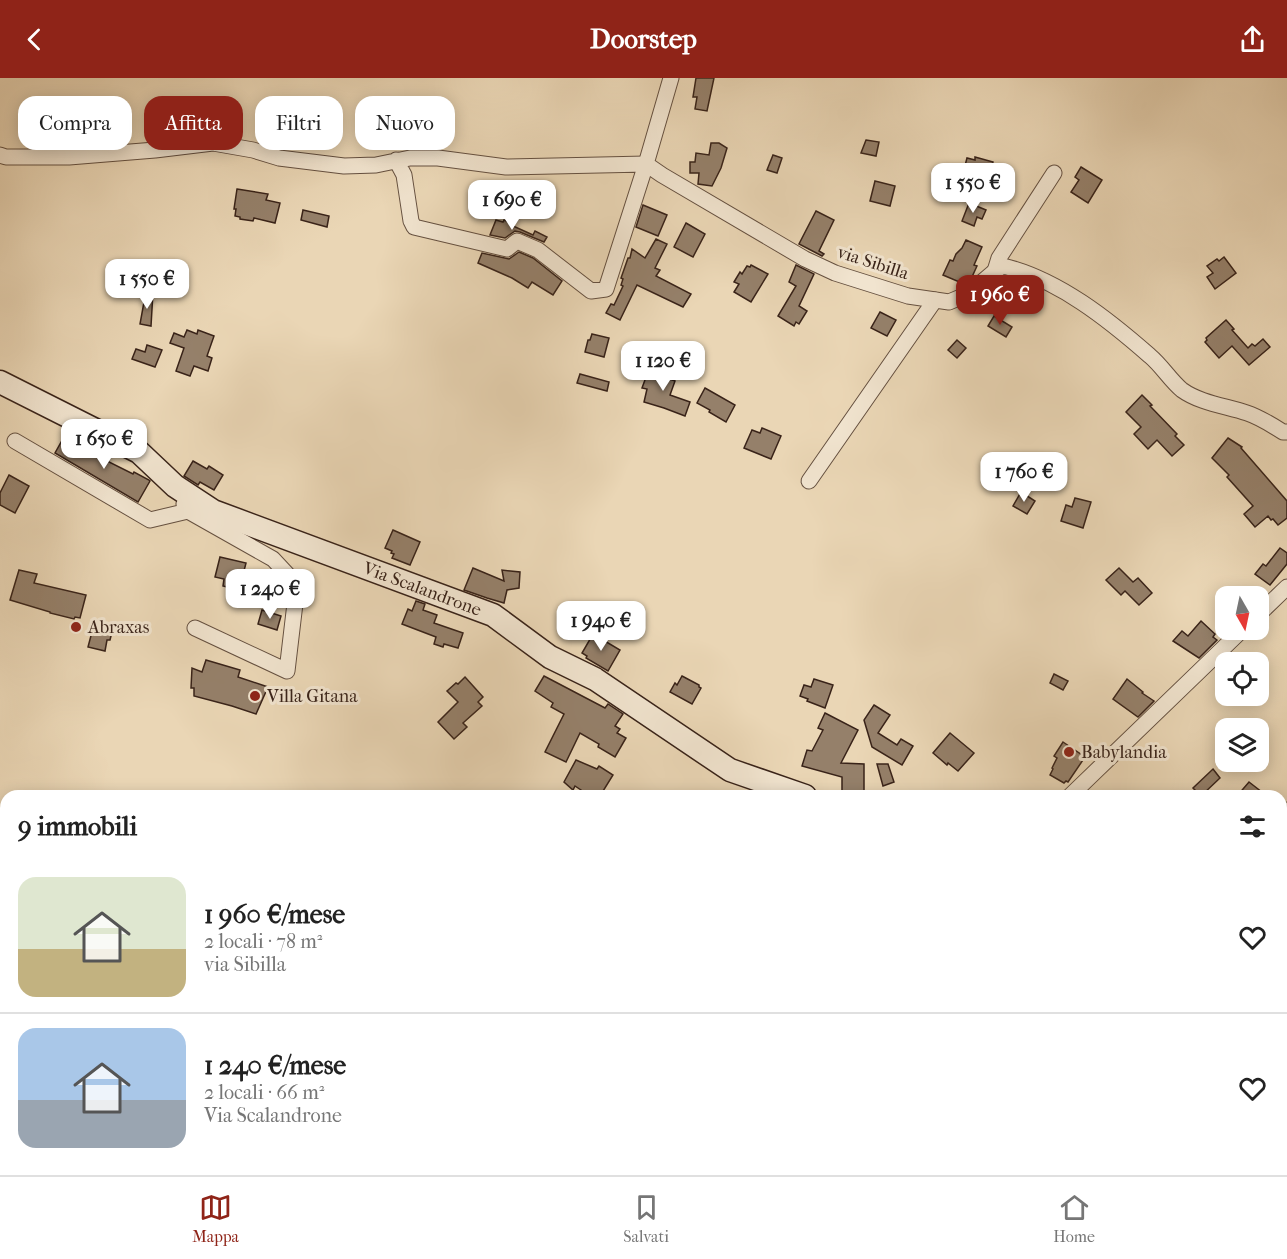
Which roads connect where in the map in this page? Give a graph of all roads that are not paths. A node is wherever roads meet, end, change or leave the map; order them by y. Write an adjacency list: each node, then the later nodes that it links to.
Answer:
1 (670, 78): 4 (street)
2 (0, 155): 3 (street)
3 (396, 160): 4 (street); 4 (street)
4 (646, 164): 7 (street, via Sibilla)
5 (1054, 173): 6 (street)
6 (995, 271): 7 (street, via Sibilla); 9 (street)
7 (935, 300): 11 (street)
8 (0, 382): 12 (street, Via Scalandrone)
9 (1287, 432)
10 (15, 441): 13 (street)
11 (809, 481)
12 (175, 486): 13 (street); 18 (street, Via Scalandrone)
13 (188, 511): 16 (street)
14 (1287, 587): 15 (street)
15 (1269, 604)
16 (195, 628)
17 (1232, 640): 19 (street)
18 (788, 790)
19 (1076, 790)

